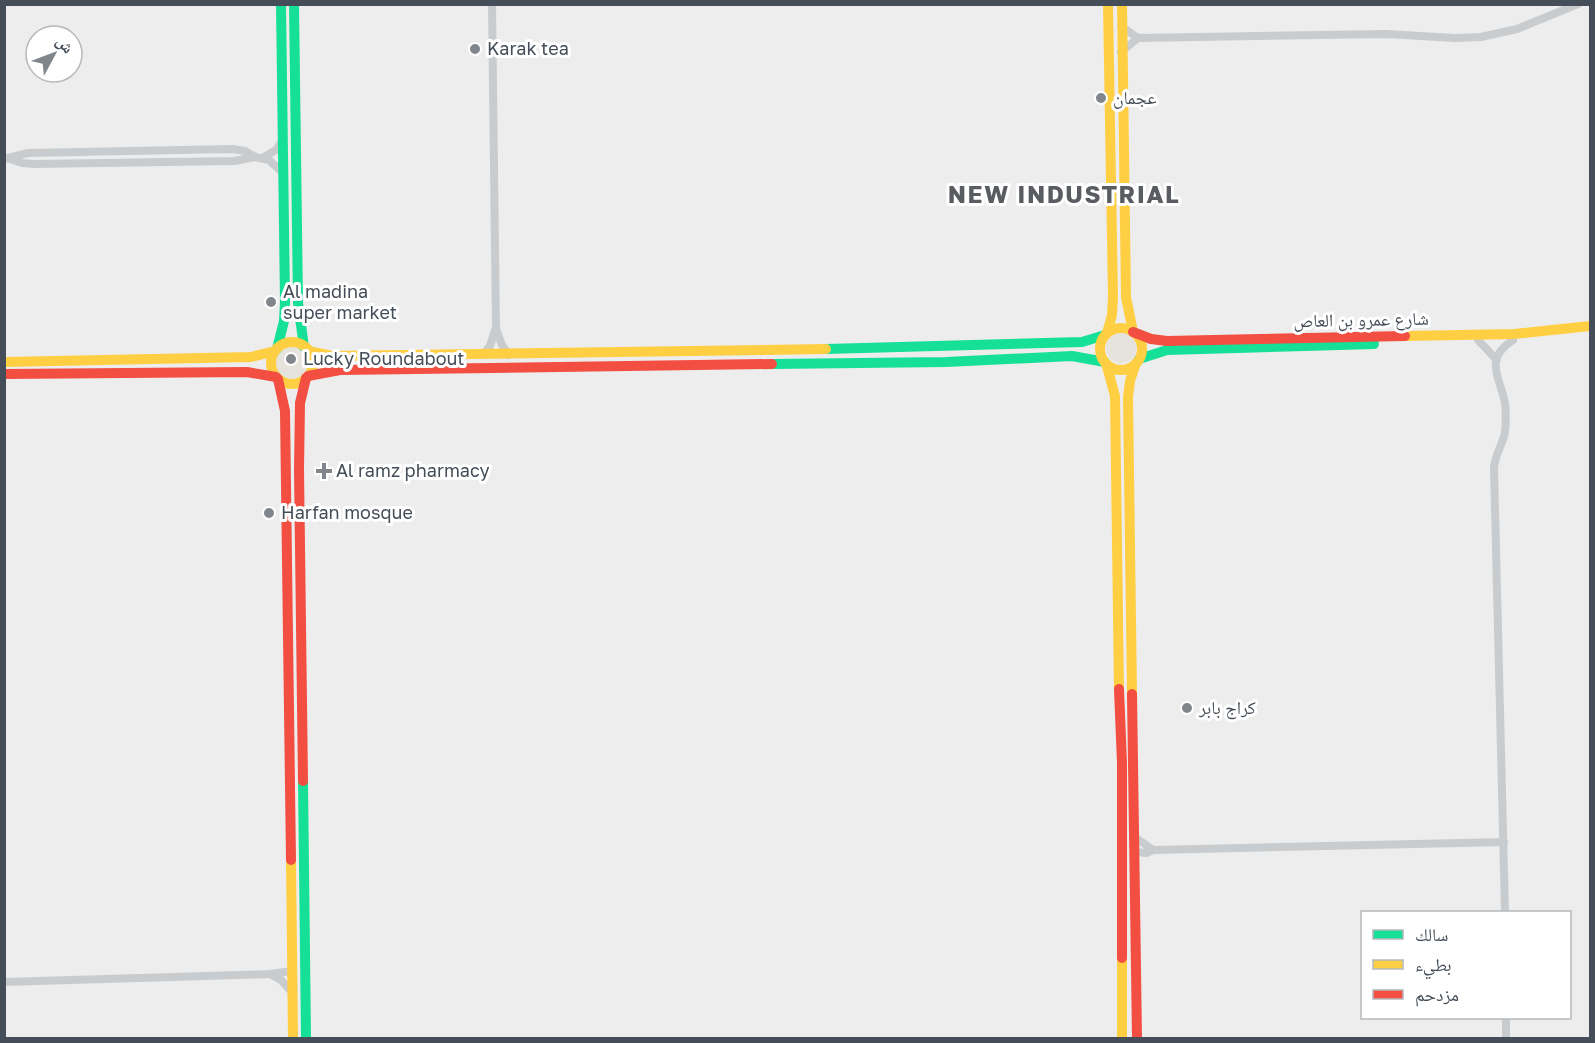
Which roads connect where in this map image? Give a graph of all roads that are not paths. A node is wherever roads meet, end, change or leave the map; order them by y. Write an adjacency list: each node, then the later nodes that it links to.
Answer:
1 (281, 4): 12 (main road)
2 (294, 4): 24 (main road)
3 (492, 4): 9 (street)
4 (498, 4): 9 (street)
5 (1108, 4): 21 (main road)
6 (1122, 4): 8 (main road)
7 (1578, 4): 10 (street)
8 (1121, 26): 10 (street); 11 (main road)
9 (492, 28): 18 (street)
10 (1138, 38): 11 (street)
11 (1121, 52): 19 (main road)
12 (283, 137): 14 (street); 16 (main road)
13 (255, 157): 14 (street); 15 (street); 15 (street)
14 (264, 157): 16 (street)
15 (7, 159)
16 (284, 175): 25 (main road)
17 (1590, 326): 19 (main road, شارع عمرو بن العاص)
18 (495, 329): 28 (street); 29 (street)
19 (1133, 332): 21 (main road); 31 (main road)
20 (1590, 332): 23 (main road, شارع عمرو بن العاص)
21 (1106, 334): 27 (main road); 33 (main road)
22 (1478, 340): 23 (main road, شارع عمرو بن العاص); 30 (street); 31 (main road, شارع عمرو بن العاص)
23 (1513, 340): 30 (street)
24 (306, 349): 25 (main road); 28 (main road); 37 (main road)
25 (276, 350): 32 (main road); 38 (main road)
26 (662, 351): 27 (main road); 29 (main road); 34 (main road)
27 (721, 352): 35 (main road)
28 (483, 355): 29 (main road)
29 (509, 355)
30 (1496, 359): 41 (street)
31 (1138, 361): 33 (main road); 40 (main road)
32 (4, 362)
33 (1105, 362): 35 (main road); 39 (main road)
34 (634, 365): 35 (main road); 37 (main road)
35 (698, 366)
36 (4, 374): 38 (main road)
37 (307, 377): 38 (main road); 46 (main road)
38 (277, 378): 45 (main road)
39 (1122, 807): 43 (main road); 55 (main road)
40 (1136, 838): 42 (street); 43 (main road)
41 (1504, 842): 42 (street); 44 (street)
42 (1153, 850): 43 (street)
43 (1136, 852): 56 (main road)
44 (1504, 911)
45 (293, 927): 46 (main road); 47 (main road)
46 (306, 955): 51 (main road)
47 (292, 971): 48 (street); 50 (main road); 51 (main road)
48 (270, 974): 49 (street); 50 (street)
49 (4, 982)
50 (293, 993): 53 (main road)
51 (306, 1006): 54 (main road)
52 (1506, 1019): 57 (street)
53 (294, 1038)
54 (306, 1038)
55 (1122, 1038)
56 (1137, 1038)
57 (1506, 1038)

